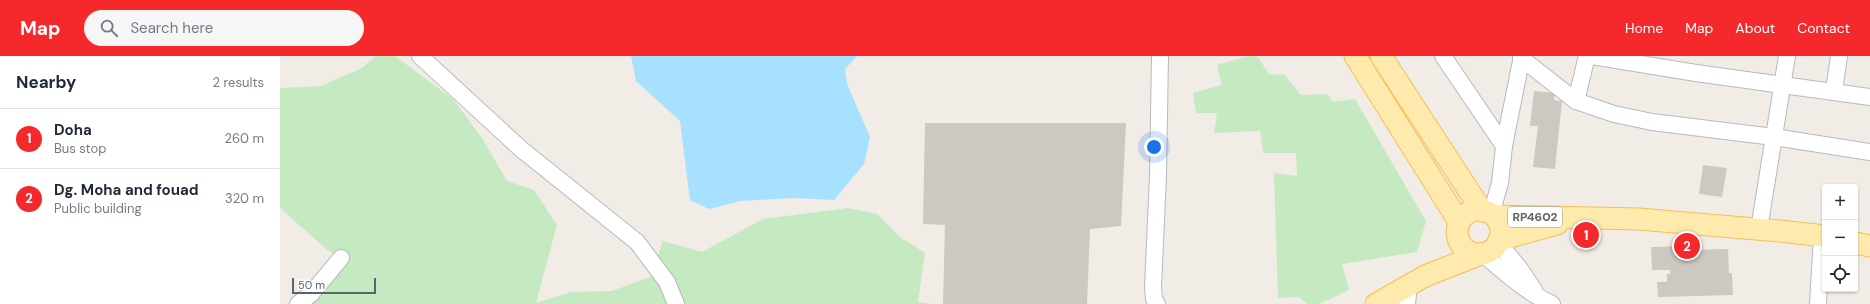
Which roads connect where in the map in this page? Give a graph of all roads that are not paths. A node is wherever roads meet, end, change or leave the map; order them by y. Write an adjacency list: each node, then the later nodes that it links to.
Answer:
1 (420, 56): 31 (street)
2 (1160, 56): 32 (street)
3 (1355, 56): 21 (main road)
4 (1382, 56): 18 (main road)
5 (1444, 56): 16 (street)
6 (1587, 56): 14 (street)
7 (1592, 56): 11 (street)
8 (1787, 56): 11 (street)
9 (1839, 56): 12 (street)
10 (1522, 57): 14 (street); 16 (street)
11 (1782, 85): 12 (street); 15 (street)
12 (1834, 91): 13 (street)
13 (1870, 96)
14 (1576, 101): 15 (street)
15 (1774, 137): 17 (street); 20 (street)
16 (1504, 146): 18 (street)
17 (1870, 152)
18 (1489, 214): 19 (main road, RP4602); 21 (main road, RP4602); 25 (main road, RP4602)
19 (1576, 218): 20 (main road, RP4602); 25 (main road, RP4602)
20 (1759, 229): 22 (main road, RP4602)
21 (1459, 230): 25 (main road); 28 (main road, RP4602)
22 (1822, 236)
23 (1858, 244): 24 (main road)
24 (1870, 246)
25 (1490, 247): 28 (main road, RP4602); 29 (street)
26 (1822, 256): 33 (street)
27 (341, 258): 30 (street)
28 (1399, 295)
29 (1546, 301)
30 (298, 304)
31 (676, 304)
32 (1157, 304)
33 (1818, 304)

